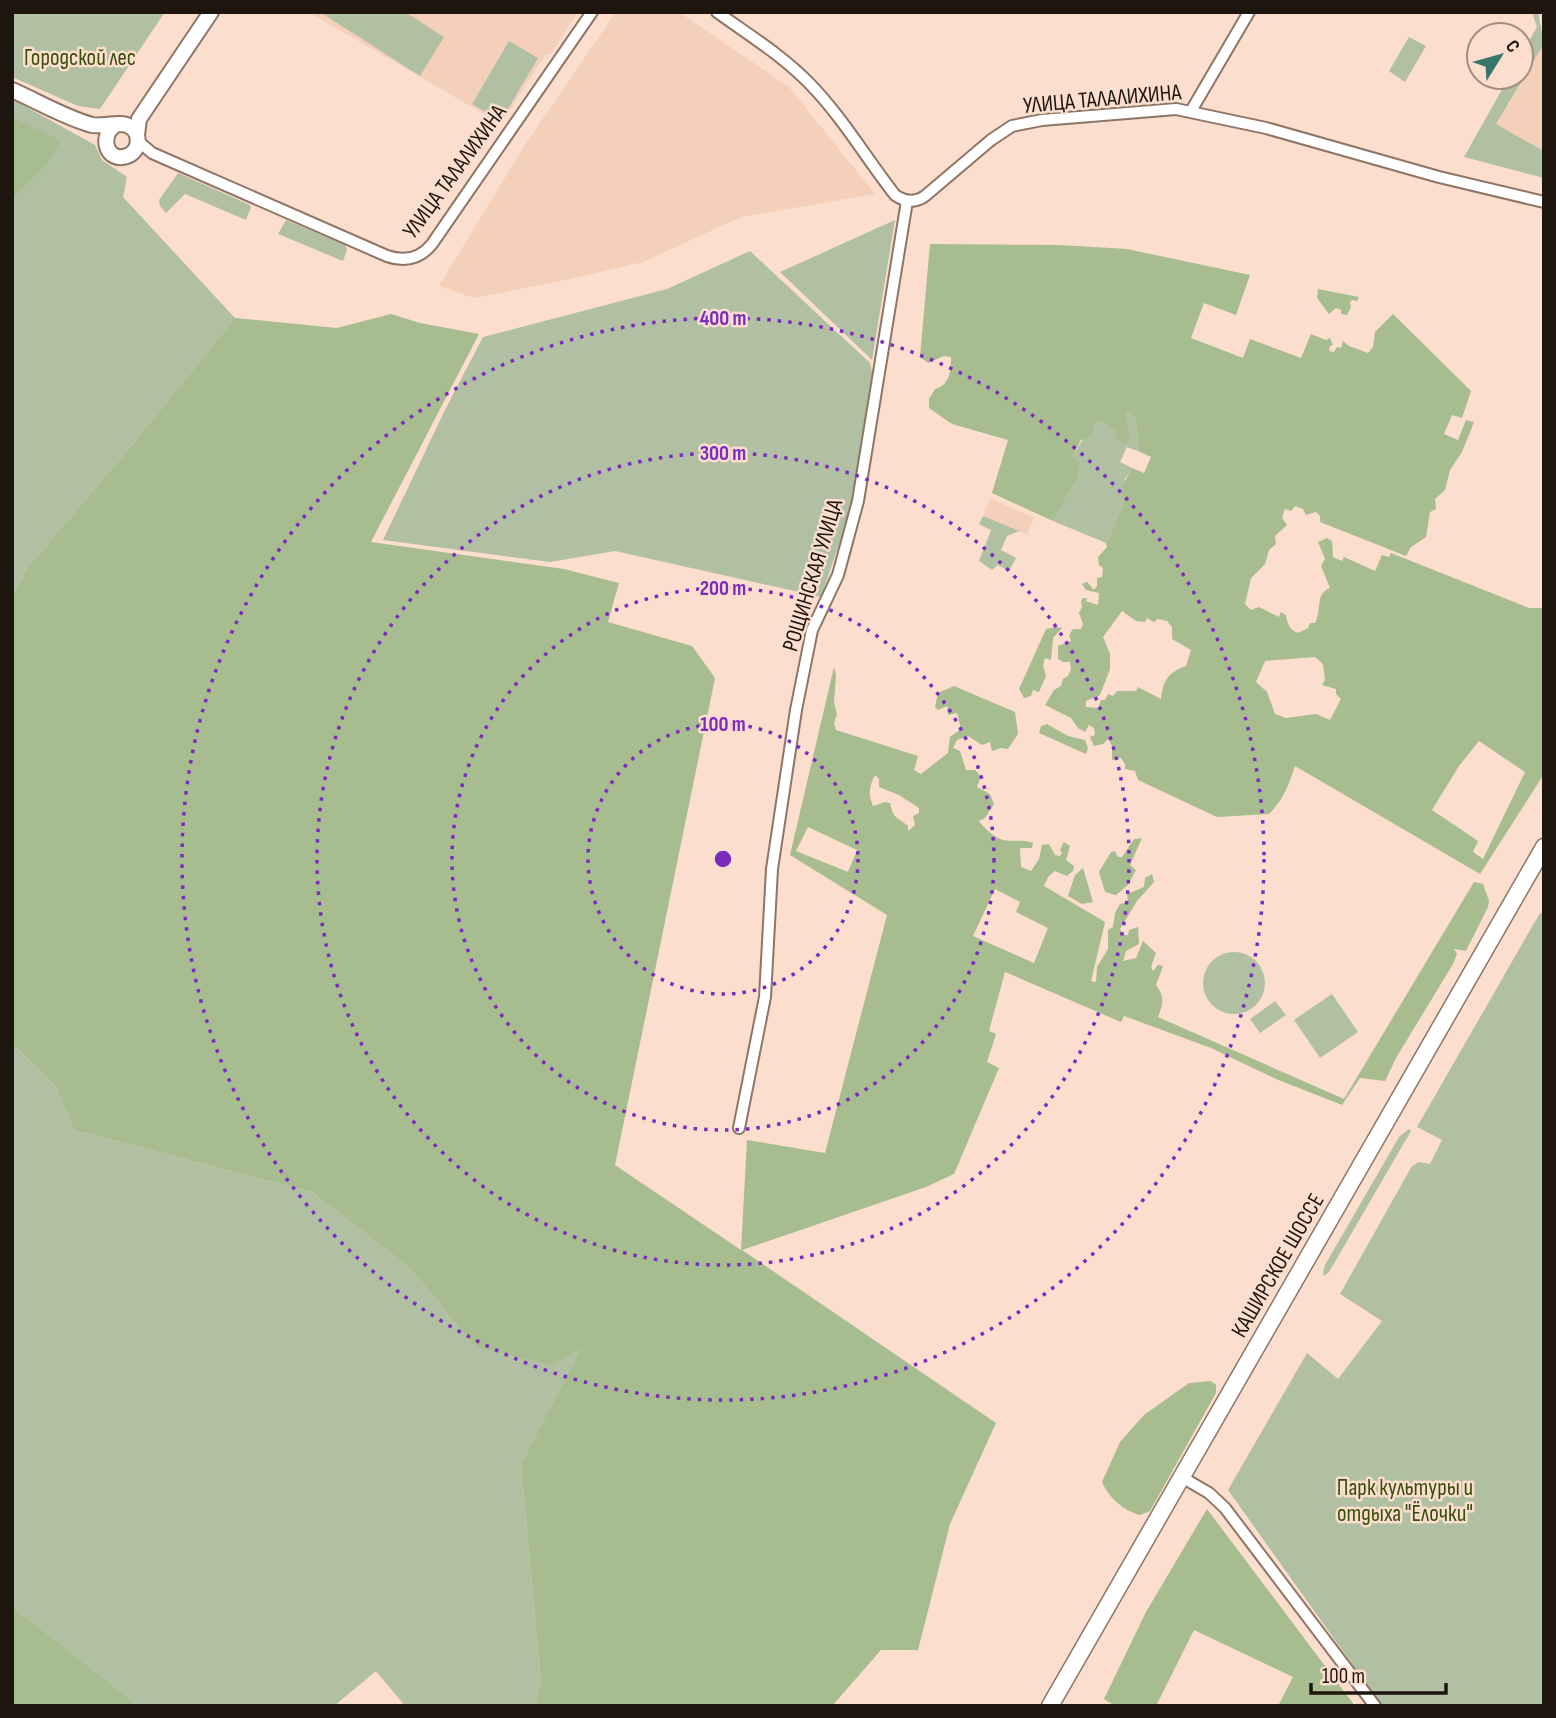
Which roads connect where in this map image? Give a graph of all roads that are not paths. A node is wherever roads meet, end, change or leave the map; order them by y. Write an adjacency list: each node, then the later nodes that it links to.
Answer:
1 (211, 12): 7 (street)
2 (592, 12): 10 (street, УЛИЦА ТАЛАЛИХИНА)
3 (717, 12): 12 (street)
4 (1250, 12): 6 (street)
5 (12, 90): 8 (street)
6 (1191, 111): 12 (street, УЛИЦА ТАЛАЛИХИНА); 13 (street, УЛИЦА ТАЛАЛИХИНА)
7 (139, 120): 9 (street); 10 (street)
8 (90, 124): 9 (street); 11 (street)
9 (119, 125): 10 (street); 11 (street)
10 (136, 143): 11 (street)
11 (106, 144)
12 (907, 201): 16 (street, РОЩИНСКАЯ УЛИЦА)
13 (1544, 202)
14 (1544, 848): 17 (main road, КАШИРСКОЕ ШОССЕ)
15 (1544, 867): 17 (main road, КАШИРСКОЕ ШОССЕ)
16 (739, 1128)
17 (1185, 1479): 18 (main road, КАШИРСКОЕ ШОССЕ); 19 (main road, КАШИРСКОЕ ШОССЕ); 20 (street)
18 (1050, 1706)
19 (1062, 1706)
20 (1375, 1706)

